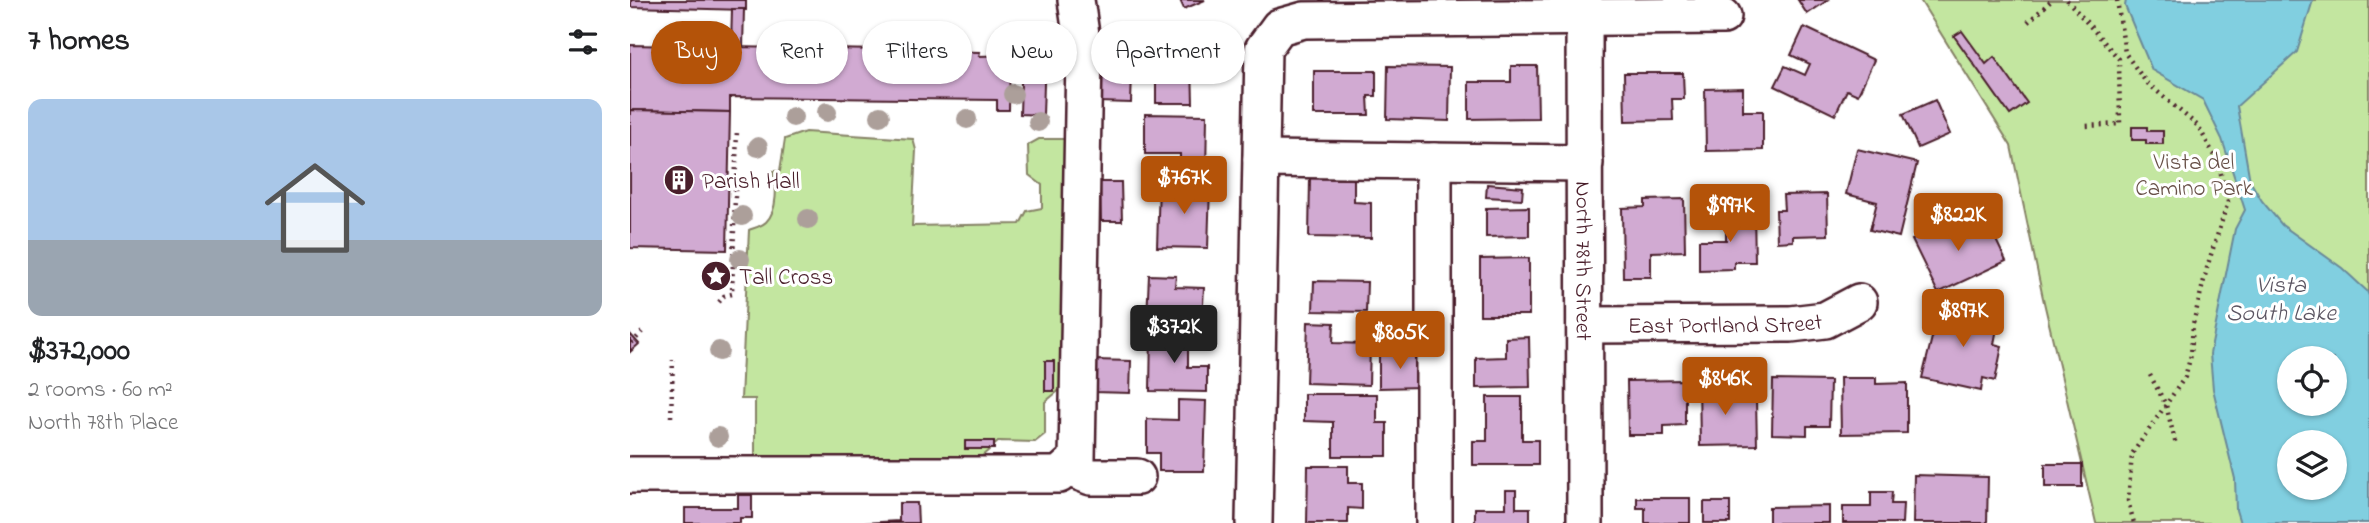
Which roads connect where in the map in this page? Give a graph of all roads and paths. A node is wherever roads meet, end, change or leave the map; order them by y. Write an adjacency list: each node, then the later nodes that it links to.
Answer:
1 (1076, 0): 23 (street)
2 (2052, 0): 7 (path)
3 (2067, 0): 8 (path)
4 (2117, 0): 20 (path)
5 (1584, 8): 6 (street); 10 (street); 12 (street, North 78th Street)
6 (1723, 16)
7 (2028, 22)
8 (2086, 126)
9 (737, 129): 13 (path)
10 (1261, 159): 11 (street); 26 (street)
11 (1434, 161): 12 (street); 27 (street)
12 (1584, 163): 15 (street, North 78th Street)
13 (719, 302)
14 (1859, 302): 15 (street, East Portland Street)
15 (1585, 326): 28 (street, North 78th Street)
16 (642, 332): 17 (path)
17 (630, 350)
18 (673, 360): 21 (path)
19 (2150, 375): 20 (path)
20 (2166, 405): 22 (path); 29 (path)
21 (671, 417)
22 (2176, 445)
23 (1068, 468): 24 (street); 25 (street)
24 (630, 475)
25 (1137, 477)
26 (1254, 523)
27 (1434, 523)
28 (1585, 523)
29 (2134, 523)

